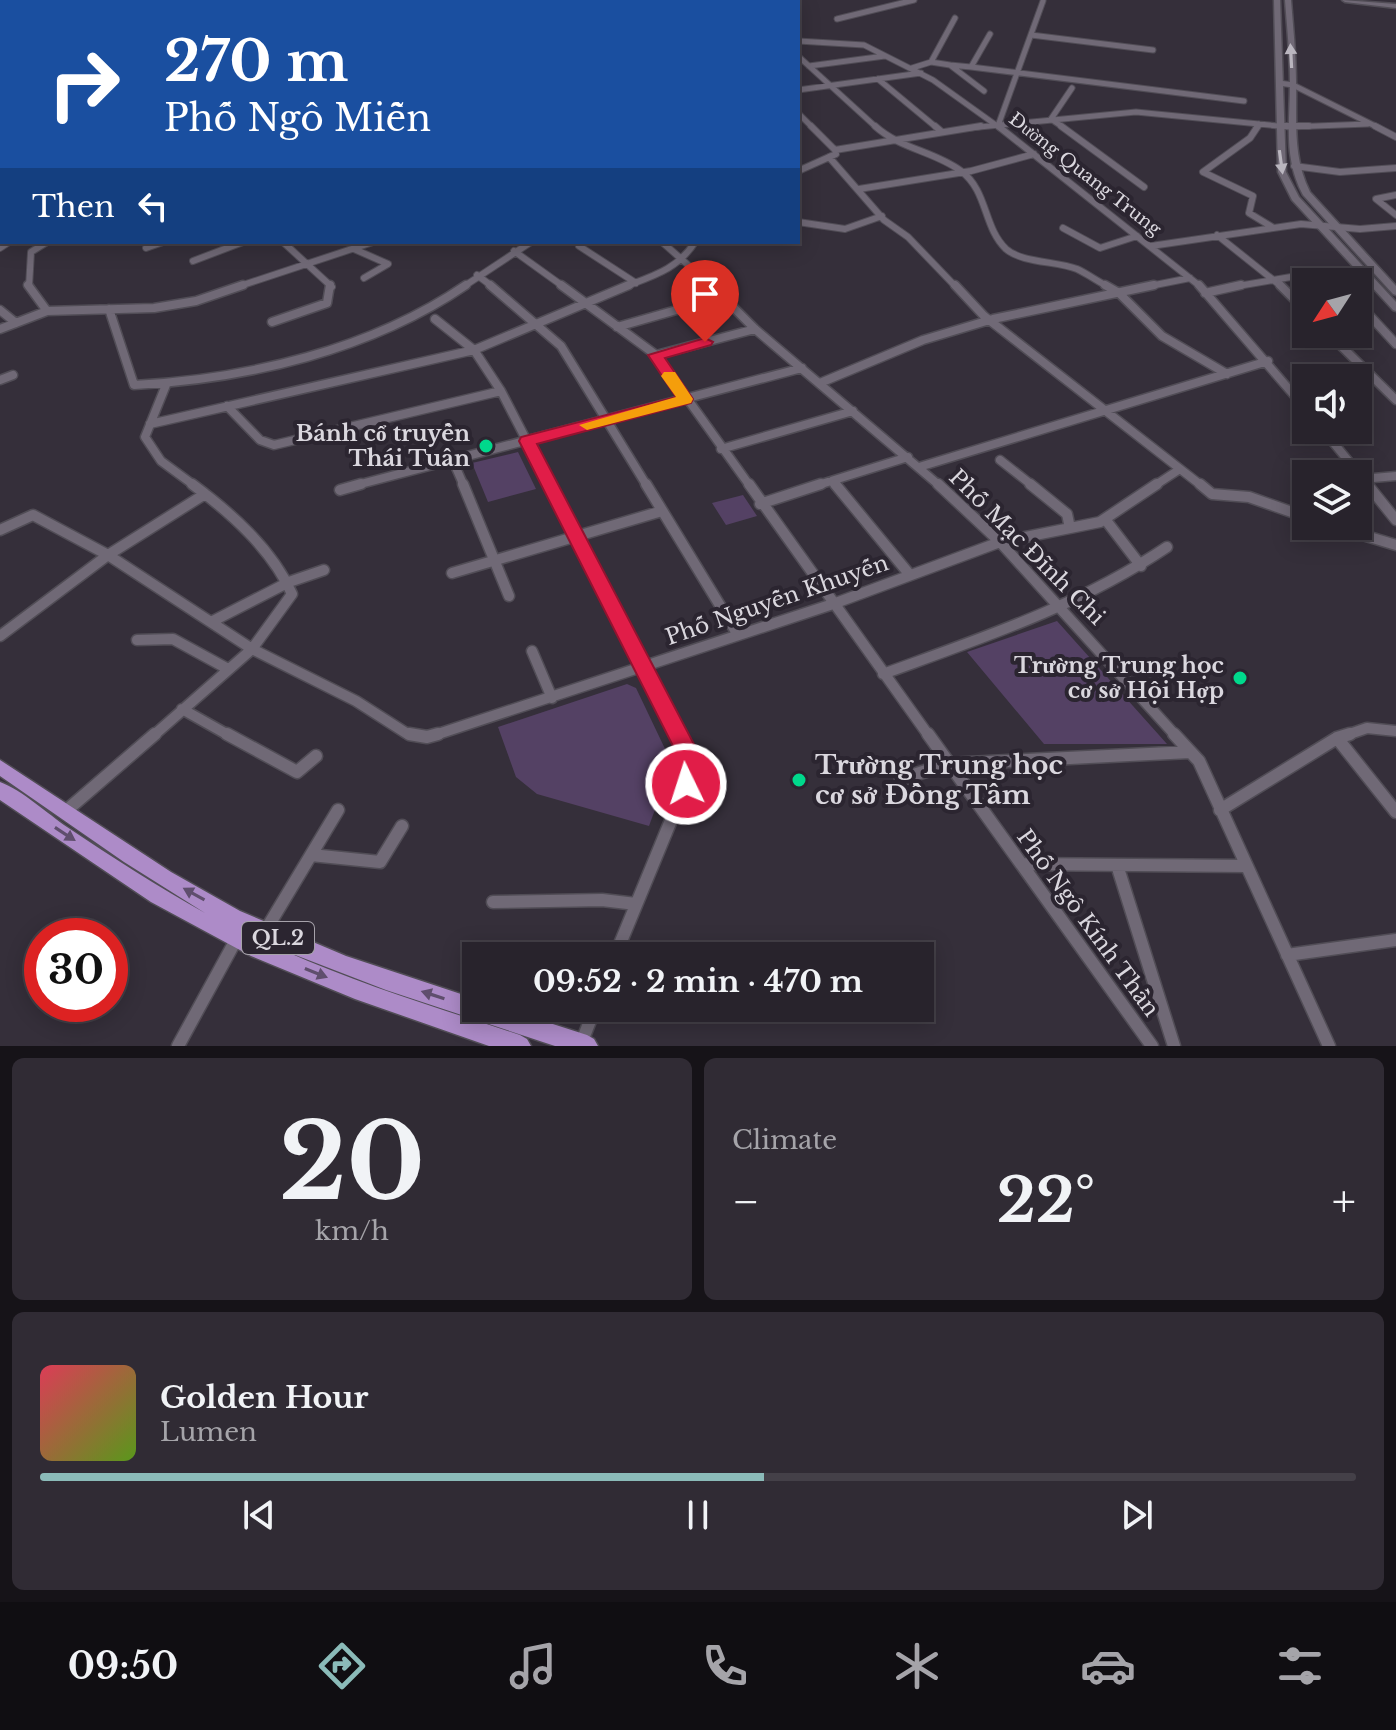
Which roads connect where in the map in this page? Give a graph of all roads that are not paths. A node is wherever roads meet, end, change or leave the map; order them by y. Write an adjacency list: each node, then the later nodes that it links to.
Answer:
1 (914, 0): 9 (street)
2 (1277, 0): 24 (street)
3 (1288, 0): 25 (street, one-way to 3)
4 (1345, 0): 7 (street)
5 (1383, 0): 7 (street)
6 (1043, 1): 11 (street)
7 (1396, 4)
8 (955, 18): 16 (street)
9 (837, 19)
10 (990, 34): 19 (street)
11 (1031, 35): 13 (street); 22 (street)
12 (800, 41): 14 (street, Đường Quang Trung)
13 (1153, 50)
14 (887, 56): 18 (street); 20 (street, Đường Quang Trung)
15 (800, 58): 18 (street)
16 (931, 62): 17 (street); 20 (street)
17 (950, 65): 19 (street); 29 (street)
18 (809, 66): 26 (street)
19 (971, 67): 22 (street)
20 (912, 68): 21 (street, Đường Quang Trung)
21 (921, 73): 23 (street); 33 (street, Đường Quang Trung)
22 (1015, 73): 30 (street); 33 (street)
23 (878, 79): 26 (street); 39 (street)
24 (1279, 83): 25 (street); 37 (street)
25 (1293, 85): 35 (street); 37 (street)
26 (830, 86): 28 (street); 41 (street)
27 (1072, 88): 32 (street)
28 (800, 90)
29 (984, 91)
30 (1244, 101)
31 (800, 115): 36 (street)
32 (1051, 119): 33 (street); 34 (street); 48 (street)
33 (997, 124): 39 (street); 43 (street, Đường Quang Trung)
34 (1259, 124): 37 (street); 56 (street)
35 (1368, 124): 37 (street); 40 (street)
36 (812, 127): 38 (street); 42 (street)
37 (1285, 127): 44 (street); 54 (street, one-way to 54)
38 (800, 128)
39 (942, 132): 41 (street)
40 (1396, 137)
41 (891, 141): 42 (street); 47 (street)
42 (832, 154): 46 (street); 49 (street)
43 (1034, 154): 47 (street); 60 (street, Đường Quang Trung)
44 (1294, 166): 45 (street); 57 (street)
45 (1396, 168)
46 (800, 170)
47 (963, 172): 49 (street); 84 (street)
48 (1144, 187)
49 (859, 189): 52 (street)
50 (1396, 195): 51 (street)
51 (1396, 215)
52 (882, 216): 53 (street); 95 (street)
53 (800, 222)
54 (1321, 226): 56 (street); 57 (street); 89 (street)
55 (1396, 226): 57 (street)
56 (1272, 227): 59 (street)
57 (1336, 227): 83 (street)
58 (1063, 228): 60 (street)
59 (1217, 235): 70 (street); 81 (street)
60 (1137, 236): 70 (street, Đường Quang Trung)
61 (44, 244): 92 (street)
62 (157, 244): 71 (street)
63 (238, 244): 75 (street)
64 (285, 244): 76 (street)
65 (368, 244): 72 (street)
66 (527, 244): 73 (street)
67 (665, 244): 74 (street)
68 (694, 244): 74 (street)
69 (579, 246): 82 (street)
70 (1151, 246): 79 (street, Đường Quang Trung)
71 (146, 248)
72 (354, 249): 76 (street); 78 (street)
73 (514, 251): 77 (street); 88 (street)
74 (684, 259): 82 (street); 86 (street, Phố Mạc Đĩnh Chi)
75 (193, 261)
76 (307, 264): 90 (street); 96 (street)
77 (477, 275): 97 (street); 112 (street)
78 (364, 278)
79 (1190, 278): 84 (street); 85 (street, Đường Quang Trung)
80 (1292, 279): 81 (street)
81 (1275, 280): 85 (street); 87 (street)
82 (636, 283): 88 (street)
83 (1396, 292)
84 (1119, 293): 95 (street); 108 (street)
85 (1205, 293): 106 (street, Đường Quang Trung)
86 (722, 297): 99 (street); 101 (street, Phố Mạc Đĩnh Chi)
87 (1292, 297)
88 (587, 305): 97 (street); 99 (street)
89 (1396, 308)
90 (109, 309): 92 (street); 112 (street)
91 (0, 310): 98 (street)
92 (47, 311): 98 (street)
93 (1372, 318): 102 (street)
94 (435, 319): 104 (street)
95 (993, 319): 111 (street); 119 (street)
96 (272, 322)
97 (537, 322): 104 (street); 120 (street)
98 (16, 323): 100 (street)
99 (617, 327): 105 (street)
100 (0, 329)
101 (755, 329): 105 (street); 107 (street, Phố Mạc Đĩnh Chi)
102 (1396, 344)
103 (1343, 348): 116 (street)
104 (474, 350): 113 (street); 117 (street)
105 (656, 355): 115 (street, Phố Ngô Kính Thần)
106 (1268, 361): 108 (street); 114 (street, Đường Quang Trung)
107 (802, 368): 111 (street, Phố Mạc Đĩnh Chi); 115 (street)
108 (1227, 374): 119 (street)
109 (13, 375): 110 (street)
110 (0, 380)
111 (820, 383): 118 (street, Phố Mạc Đĩnh Chi)
112 (166, 385): 121 (street)
113 (501, 391): 117 (street); 122 (street)
114 (1292, 391)
115 (685, 399): 120 (street); 124 (street, Phố Ngô Kính Thần)
116 (1396, 400)
117 (227, 406): 121 (street)
118 (853, 411): 124 (street); 125 (street, Phố Mạc Đĩnh Chi)
119 (1105, 411): 129 (street); 130 (street)
120 (606, 420): 122 (street); 138 (street)
121 (150, 424): 136 (street)
122 (527, 441): 128 (street); 144 (street)
123 (1334, 444): 127 (street)
124 (721, 449): 137 (street, Phố Ngô Kính Thần)
125 (908, 457): 129 (street, Phố Mạc Đĩnh Chi); 133 (street)
126 (1000, 460): 142 (street)
127 (1347, 460)
128 (453, 461): 134 (street); 150 (street)
129 (919, 467): 146 (street, Phố Mạc Đĩnh Chi)
130 (1180, 469): 139 (street); 140 (street, Phố Nguyễn Khuyến)
131 (1396, 476): 132 (street)
132 (1372, 478)
133 (832, 481): 137 (street); 154 (street)
134 (340, 490)
135 (1372, 491): 141 (street)
136 (205, 494): 149 (street); 155 (street)
137 (760, 504): 157 (street, Phố Ngô Kính Thần)
138 (662, 511): 144 (street); 160 (street)
139 (1292, 511)
140 (1105, 519): 142 (street, Phố Nguyễn Khuyến); 151 (street)
141 (1396, 520)
142 (1070, 528): 146 (street, Phố Nguyễn Khuyến)
143 (0, 530): 149 (street, Phố Nguyễn Khuyến)
144 (577, 536): 150 (street); 165 (street)
145 (1372, 538): 147 (street)
146 (1000, 542): 154 (street, Phố Nguyễn Khuyến); 158 (street, Phố Mạc Đĩnh Chi)
147 (1396, 545)
148 (1167, 547): 151 (street)
149 (108, 555): 159 (street, Phố Nguyễn Khuyến); 161 (street)
150 (494, 561): 153 (street); 156 (street)
151 (1141, 566): 158 (street)
152 (324, 570): 155 (street)
153 (452, 573)
154 (910, 575): 157 (street, Phố Nguyễn Khuyến)
155 (289, 582): 159 (street); 163 (street)
156 (509, 596)
157 (833, 604): 160 (street, Phố Nguyễn Khuyến); 167 (street, Phố Ngô Kính Thần)
158 (1062, 608): 167 (street); 172 (street, Phố Mạc Đĩnh Chi)
159 (211, 622): 163 (street, Phố Nguyễn Khuyến)
160 (738, 635): 165 (street, Phố Nguyễn Khuyến)
161 (0, 636)
162 (137, 640): 166 (street)
163 (252, 649): 166 (street); 168 (street, Phố Nguyễn Khuyến)
164 (532, 651): 168 (street)
165 (645, 667): 168 (street, Phố Nguyễn Khuyến); 188 (street)
166 (228, 669): 169 (street)
167 (883, 674): 174 (street, Phố Ngô Kính Thần)
168 (552, 698)
169 (182, 709): 173 (street); 180 (street)
170 (1396, 731): 171 (street)
171 (1337, 738): 179 (street); 181 (street)
172 (1190, 752): 174 (street); 179 (street, Phố Mạc Đĩnh Chi)
173 (316, 756)
174 (948, 764): 176 (street); 184 (street, Phố Ngô Kính Thần)
175 (0, 767): 180 (main road, QL.2)
176 (901, 779)
177 (0, 790): 189 (main road, QL.2, one-way to 189)
178 (338, 810): 183 (street)
179 (1220, 810): 186 (street, Phố Mạc Đĩnh Chi)
180 (66, 811): 189 (main road, QL.2, one-way to 180)
181 (1396, 812)
182 (402, 826): 183 (street)
183 (311, 855): 190 (street)
184 (1023, 864): 185 (street); 198 (street, Phố Ngô Kính Thần)
185 (1117, 865): 186 (street); 199 (street)
186 (1246, 866): 193 (street, Phố Mạc Đĩnh Chi)
187 (493, 902): 188 (street)
188 (636, 904): 192 (street)
189 (241, 930): 190 (main road, QL.2); 196 (street); 197 (main road, QL.2, one-way to 197)
190 (264, 933): 195 (main road, QL.2, one-way to 190)
191 (1396, 940): 193 (street)
192 (621, 942)
193 (1287, 955): 200 (street, Phố Mạc Đĩnh Chi)
194 (591, 1022): 195 (street)
195 (584, 1045)
196 (178, 1046)
197 (520, 1046)
198 (1152, 1046)
199 (1174, 1046)
200 (1329, 1046)

